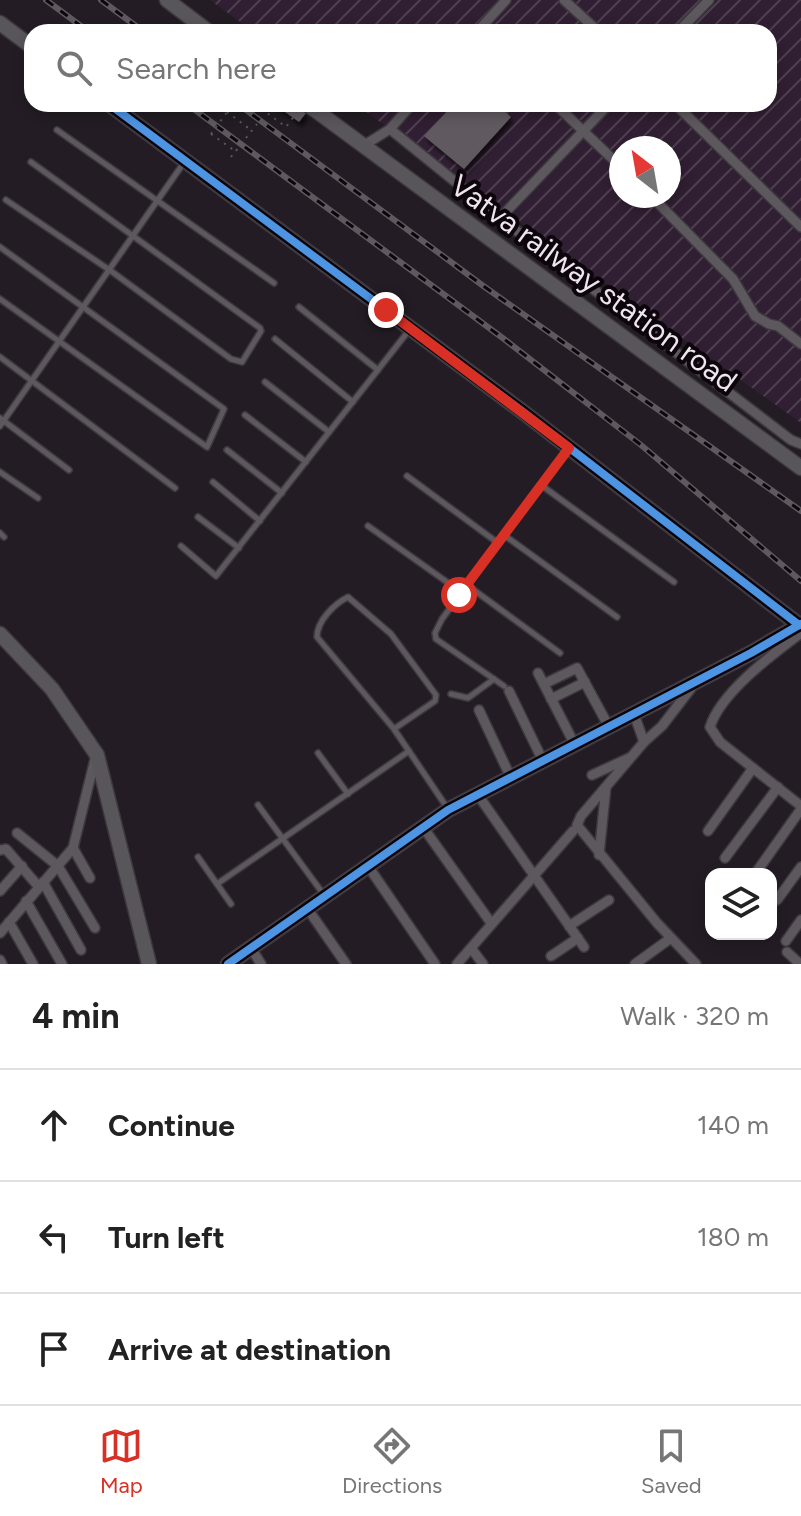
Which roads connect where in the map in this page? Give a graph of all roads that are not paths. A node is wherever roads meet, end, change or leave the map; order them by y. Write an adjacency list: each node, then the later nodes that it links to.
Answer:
1 (167, 0): 6 (street)
2 (506, 0): 7 (street)
3 (564, 0): 8 (street)
4 (709, 0): 9 (street)
5 (0, 23): 10 (street)
6 (198, 24)
7 (485, 24)
8 (590, 24)
9 (686, 24)
10 (24, 41)
11 (120, 112): 22 (street)
12 (313, 112): 20 (street, Vatva railway station road)
13 (405, 112): 17 (street)
14 (563, 112): 19 (street)
15 (601, 112): 19 (street)
16 (683, 112): 28 (street)
17 (390, 129): 20 (street); 27 (street)
18 (57, 130): 25 (lane)
19 (583, 131): 21 (street); 27 (street)
20 (360, 143): 52 (street, Vatva railway station road)
21 (609, 156)
22 (185, 161): 25 (lane); 36 (street)
23 (31, 162): 29 (lane)
24 (6, 200): 31 (lane)
25 (159, 200): 29 (lane); 32 (lane)
26 (663, 208): 39 (street)
27 (500, 218): 48 (street)
28 (801, 227)
29 (134, 237): 31 (lane); 31 (lane)
30 (0, 247): 34 (lane)
31 (111, 271): 34 (lane)
32 (274, 283)
33 (0, 299): 38 (lane)
34 (84, 307): 38 (lane); 38 (lane)
35 (299, 307): 41 (lane)
36 (411, 329): 41 (lane); 49 (street)
37 (275, 339): 44 (lane)
38 (59, 342): 42 (lane)
39 (801, 344)
40 (0, 357): 42 (lane)
41 (378, 370): 44 (lane)
42 (32, 380): 46 (lane); 58 (lane)
43 (265, 382): 47 (lane)
44 (353, 402): 47 (lane)
45 (245, 415): 51 (lane)
46 (1, 421): 53 (lane)
47 (329, 432): 51 (lane)
48 (801, 444)
49 (569, 448): 57 (lane); 72 (street)
50 (227, 450): 59 (lane)
51 (306, 462): 59 (lane)
52 (800, 463)
53 (69, 470)
54 (0, 472): 60 (lane)
55 (407, 476): 65 (lane)
56 (213, 482): 62 (lane)
57 (541, 485): 64 (lane); 68 (lane)
58 (175, 488)
59 (282, 493): 62 (lane)
60 (38, 498)
61 (198, 517): 67 (lane)
62 (260, 521): 67 (lane)
63 (368, 526): 70 (lane)
64 (504, 535): 65 (lane); 71 (lane)
65 (498, 543): 69 (lane)
66 (181, 546): 67 (lane)
67 (239, 548)
68 (674, 582)
69 (467, 585): 70 (lane); 74 (lane)
70 (461, 592): 76 (lane)
71 (617, 617)
72 (800, 627): 78 (street); 94 (street)
73 (1, 639): 91 (street)
74 (560, 653)
75 (538, 673): 79 (street)
76 (494, 679): 80 (lane); 81 (lane)
77 (585, 682): 79 (street); 82 (street); 85 (street)
78 (697, 682): 84 (street); 87 (street)
79 (544, 684): 82 (street)
80 (506, 689): 93 (street)
81 (451, 694)
82 (551, 699): 88 (street)
83 (479, 710): 96 (street)
84 (634, 714): 85 (street); 87 (street)
85 (609, 727): 88 (street)
86 (394, 729): 86 (lane); 89 (lane)
87 (644, 742): 92 (street)
88 (575, 745): 93 (street)
89 (409, 751): 99 (lane); 103 (lane)
90 (318, 753): 99 (lane)
91 (97, 755): 109 (street); 146 (street)
92 (632, 756): 95 (street); 97 (street)
93 (543, 761): 96 (street)
94 (753, 768): 98 (street); 106 (street)
95 (592, 775)
96 (511, 778): 100 (street)
97 (606, 786): 111 (street); 111 (street)
98 (778, 787): 102 (street); 113 (street)
99 (348, 794): 108 (lane)
100 (478, 795): 103 (street); 119 (street)
101 (258, 805): 108 (lane)
102 (801, 807): 118 (street)
103 (448, 810): 104 (street)
104 (423, 827): 116 (street); 132 (street)
105 (573, 831): 119 (street)
106 (708, 831)
107 (17, 833): 115 (street)
108 (283, 840): 121 (lane); 124 (lane)
109 (73, 848): 115 (street); 120 (street)
110 (0, 850): 114 (street)
111 (599, 855): 137 (street)
112 (198, 857): 121 (lane)
113 (725, 858)
114 (22, 866): 122 (street); 123 (street)
115 (58, 866): 122 (street); 134 (street)
116 (368, 866): 124 (street); 150 (street)
117 (801, 867): 126 (street)
118 (759, 868)
119 (533, 874): 132 (street); 133 (street)
120 (90, 878)
121 (217, 884): 128 (lane)
122 (41, 885): 127 (street); 141 (street)
123 (0, 891)
124 (325, 896): 129 (street)
125 (609, 900): 133 (street)
126 (777, 900)
127 (26, 901): 131 (street); 145 (street)
128 (231, 904)
129 (307, 908): 139 (street); 149 (street)
130 (801, 920): 154 (street)
131 (9, 922): 135 (street); 144 (street)
132 (491, 923): 140 (street)
133 (569, 926): 136 (street)
134 (95, 928)
135 (0, 933)
136 (578, 938): 138 (street); 142 (street)
137 (671, 938): 143 (street); 153 (street)
138 (584, 947)
139 (251, 948): 147 (street); 148 (street)
140 (471, 948): 151 (street); 152 (street)
141 (81, 950)
142 (551, 956)
143 (694, 963)
144 (33, 964)
145 (62, 964)
146 (149, 964)
147 (228, 964)
148 (261, 964)
149 (346, 964)
150 (435, 964)
151 (457, 964)
152 (483, 964)
153 (635, 964)
154 (800, 964)

